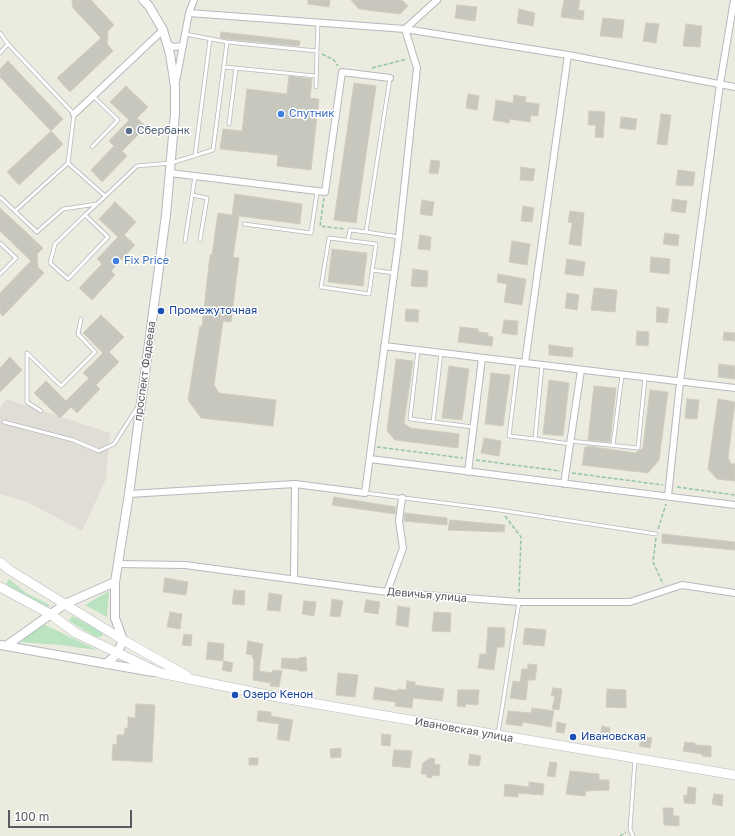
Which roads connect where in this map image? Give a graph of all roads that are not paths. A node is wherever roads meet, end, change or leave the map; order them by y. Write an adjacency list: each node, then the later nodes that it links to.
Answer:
1 (143, 0): 8 (street, проспект Фадеева)
2 (194, 0): 5 (street)
3 (437, 0): 7 (street)
4 (734, 0): 23 (street)
5 (189, 13): 6 (street); 10 (street)
6 (318, 23): 7 (street); 16 (lane)
7 (405, 29): 18 (street); 45 (street)
8 (163, 30): 14 (street, проспект Фадеева); 27 (street)
9 (0, 33): 13 (lane)
10 (185, 34): 11 (lane); 15 (street)
11 (210, 39): 12 (lane); 31 (lane)
12 (227, 42): 16 (lane); 19 (lane)
13 (8, 44): 17 (lane); 28 (lane)
14 (167, 44): 15 (street); 24 (street, проспект Фадеева)
15 (183, 46): 24 (street)
16 (317, 51): 21 (lane)
17 (0, 53)
18 (568, 55): 23 (street); 59 (street)
19 (224, 67): 20 (lane); 31 (lane)
20 (236, 68): 21 (lane); 29 (lane)
21 (316, 76): 25 (lane)
22 (390, 78): 36 (street); 44 (lane)
23 (720, 84): 26 (street); 64 (street)
24 (175, 87): 33 (street, проспект Фадеева)
25 (316, 87)
26 (735, 87)
27 (93, 96): 28 (street); 30 (lane)
28 (74, 114): 32 (lane)
29 (229, 124)
30 (92, 147)
31 (195, 156): 33 (lane)
32 (68, 162): 38 (lane); 41 (lane)
33 (170, 163): 34 (street, проспект Фадеева); 38 (lane)
34 (170, 173): 35 (street); 66 (street, проспект Фадеева)
35 (195, 176): 36 (street); 37 (lane)
36 (317, 192): 43 (lane)
37 (192, 195): 46 (lane); 48 (lane)
38 (105, 196): 40 (lane)
39 (0, 198): 41 (lane)
40 (97, 204): 41 (lane); 42 (lane)
41 (14, 211)
42 (85, 215): 42 (lane)
43 (244, 224)
44 (366, 232): 45 (lane); 47 (lane)
45 (399, 237): 51 (street)
46 (200, 240)
47 (348, 240): 50 (lane); 50 (lane)
48 (185, 241)
49 (0, 243): 52 (lane)
50 (372, 270): 51 (lane)
51 (394, 273): 54 (street)
52 (0, 274)
53 (81, 319): 67 (lane)
54 (384, 346): 55 (street); 74 (street)
55 (418, 350): 56 (street); 69 (lane)
56 (441, 353): 57 (street); 69 (lane)
57 (482, 358): 58 (street); 70 (street)
58 (518, 362): 59 (street); 71 (lane)
59 (525, 363): 60 (street)
60 (542, 365): 61 (street); 71 (lane)
61 (581, 370): 62 (street); 72 (street)
62 (622, 375): 63 (street); 73 (lane)
63 (645, 378): 64 (street); 73 (lane)
64 (680, 382): 65 (street); 80 (street)
65 (735, 388)
66 (140, 403): 68 (lane); 79 (street, проспект Фадеева)
67 (41, 411)
68 (4, 422)
69 (433, 422): 70 (lane)
70 (473, 427): 75 (street)
71 (535, 439): 72 (lane)
72 (570, 442): 73 (lane); 77 (street)
73 (613, 445)
74 (370, 460): 75 (street); 78 (street)
75 (468, 472): 77 (street)
76 (295, 484): 78 (street); 79 (street); 86 (street)
77 (564, 484): 80 (street)
78 (365, 493): 81 (lane)
79 (129, 494): 85 (street, проспект Фадеева)
80 (668, 496): 82 (street)
81 (402, 498): 83 (lane); 89 (street)
82 (735, 505)
83 (656, 534)
84 (0, 562): 92 (main road)
85 (118, 564): 86 (street, Девичья улица); 87 (street, проспект Фадеева)
86 (294, 579): 89 (street, Девичья улица)
87 (115, 582): 92 (street); 94 (street, проспект Фадеева)
88 (0, 587): 93 (main road, Ивановская улица)
89 (387, 592): 91 (street, Девичья улица)
90 (735, 593): 91 (street, Девичья улица)
91 (519, 602): 100 (lane)
92 (65, 604): 93 (street); 94 (main road)
93 (50, 614): 95 (street); 96 (main road, Ивановская улица)
94 (123, 640): 96 (street); 99 (main road)
95 (3, 646): 97 (street)
96 (117, 654): 97 (street); 98 (main road, Ивановская улица)
97 (106, 664): 98 (street)
98 (160, 673): 99 (main road, Ивановская улица)
99 (194, 680): 100 (main road, Ивановская улица)
100 (498, 736): 101 (main road, Ивановская улица)
101 (635, 759): 102 (main road, Ивановская улица); 103 (lane)
102 (735, 775)
103 (633, 836)

